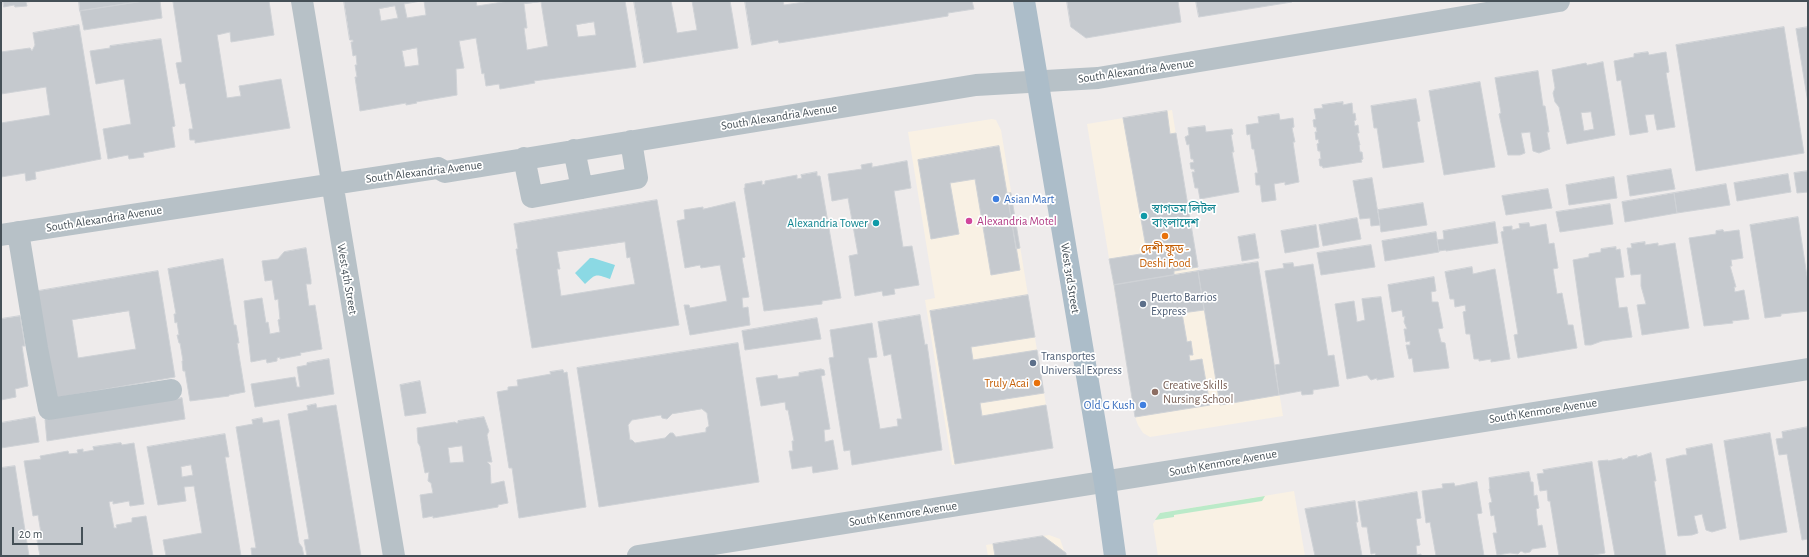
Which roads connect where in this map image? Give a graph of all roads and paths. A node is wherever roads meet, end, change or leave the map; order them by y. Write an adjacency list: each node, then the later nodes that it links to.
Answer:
1 (302, 1): 8 (street, West 4th Street)
2 (1024, 1): 4 (main road, West 3rd Street)
3 (1558, 1): 4 (street, South Alexandria Avenue)
4 (1038, 82): 5 (street, South Alexandria Avenue); 13 (main road, West 3rd Street)
5 (631, 141): 6 (street, South Alexandria Avenue); 9 (street)
6 (574, 150): 7 (street, South Alexandria Avenue); 9 (street)
7 (524, 158): 8 (street, South Alexandria Avenue); 9 (street)
8 (331, 183): 10 (street, South Alexandria Avenue); 14 (street, West 4th Street)
9 (582, 188)
10 (9, 234): 12 (street)
11 (1808, 369): 13 (street, South Kenmore Avenue)
12 (171, 390)
13 (1105, 483): 15 (street, South Kenmore Avenue); 16 (main road, West 3rd Street)
14 (394, 556)
15 (638, 556)
16 (1115, 556)

